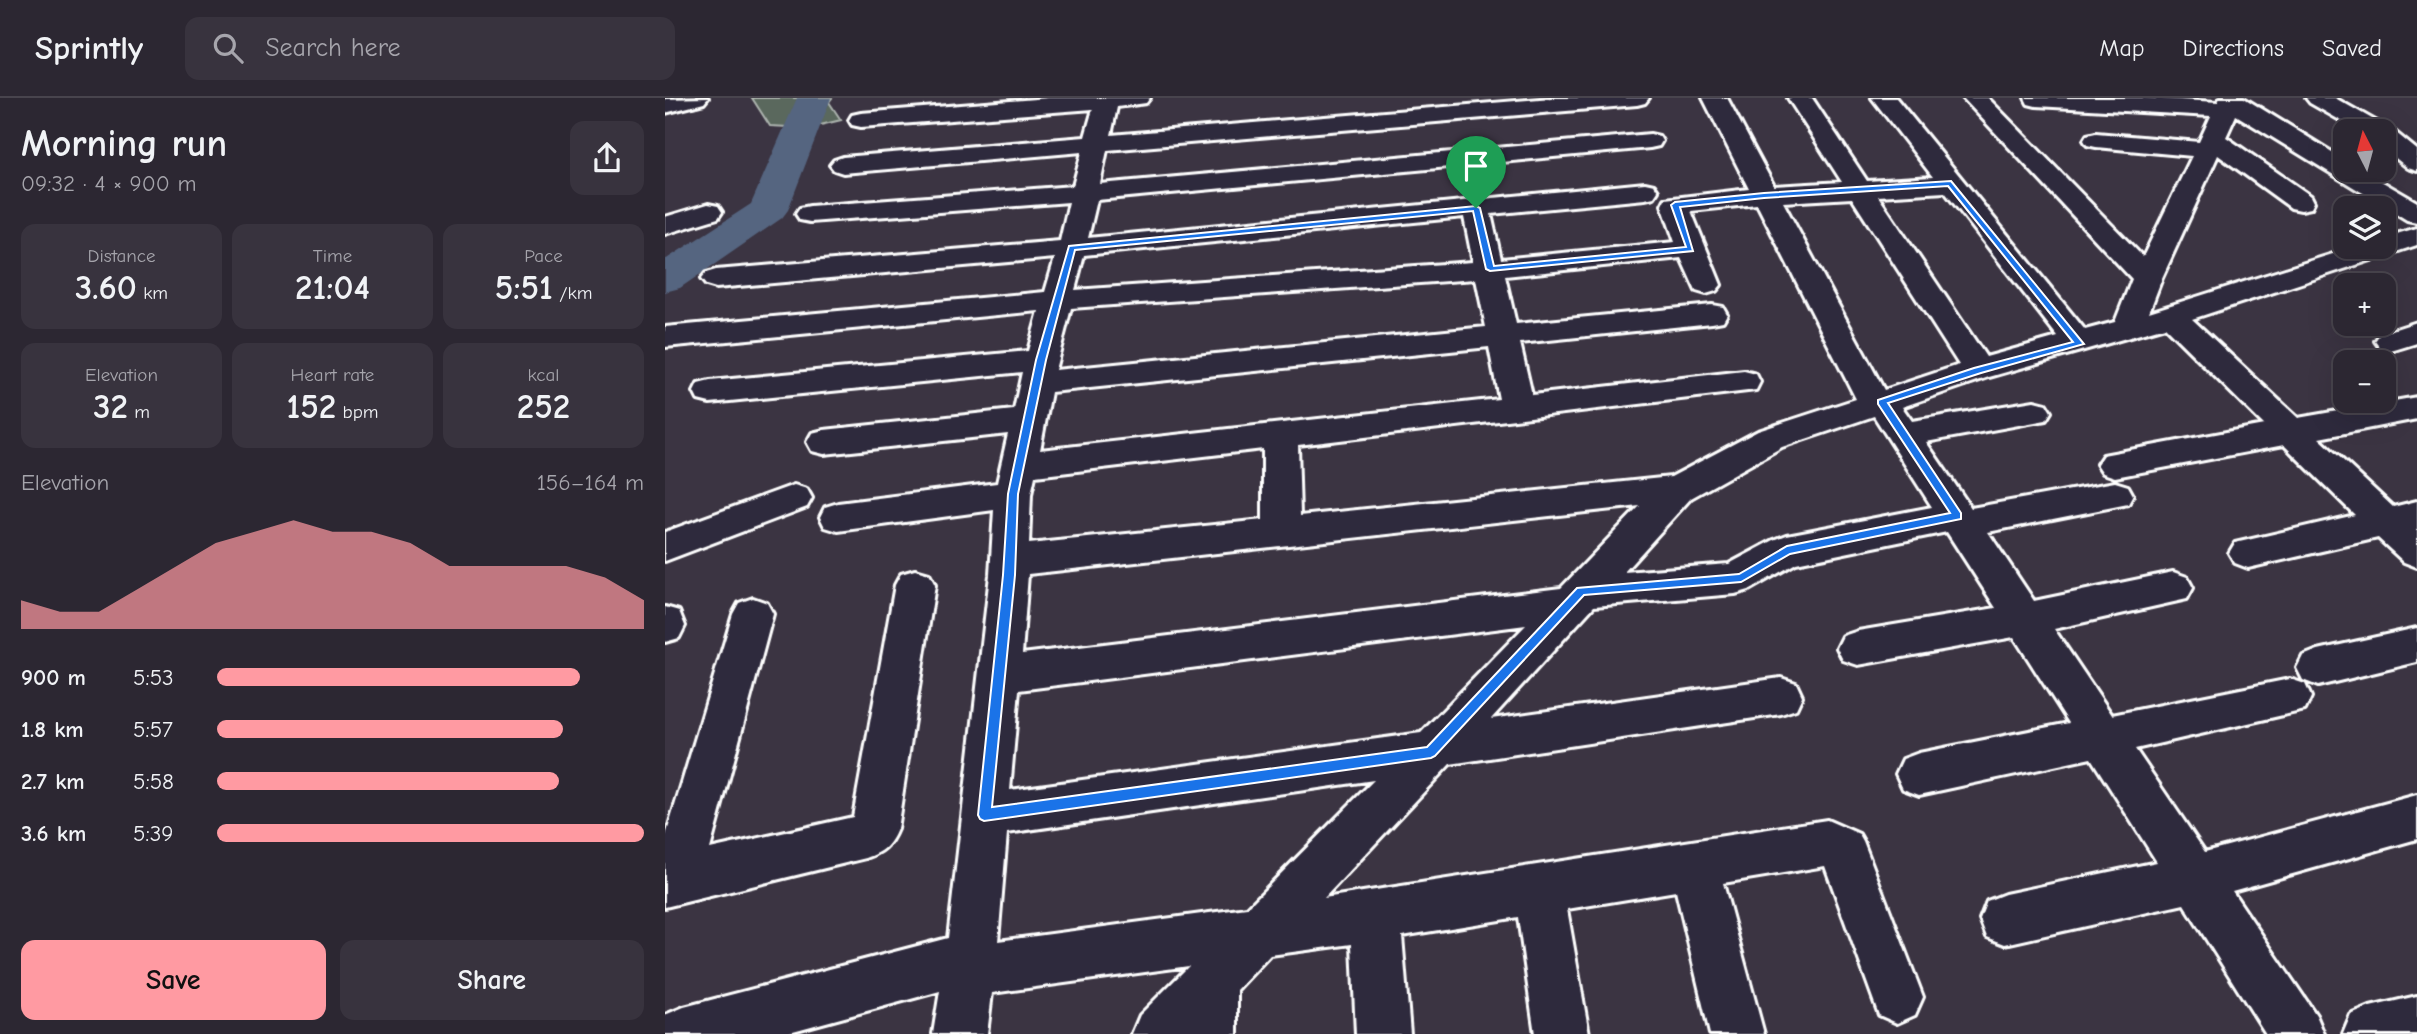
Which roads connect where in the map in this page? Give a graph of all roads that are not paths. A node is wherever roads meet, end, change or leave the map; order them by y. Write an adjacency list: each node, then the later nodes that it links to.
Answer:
1 (696, 98): 13 (street)
2 (1637, 98): 10 (street)
3 (1715, 98): 30 (street)
4 (1800, 98): 27 (street)
5 (1884, 98): 26 (street)
6 (1975, 98): 41 (street)
7 (2318, 98): 14 (street)
8 (1117, 99): 15 (street); 19 (street)
9 (2036, 99): 11 (street)
10 (1558, 101): 12 (street)
11 (2229, 103): 20 (street); 35 (street)
12 (1475, 104): 19 (street); 23 (street)
13 (665, 106)
14 (2354, 119)
15 (861, 120)
16 (2096, 140): 20 (street)
17 (1650, 141): 23 (street)
18 (2396, 141): 22 (street)
19 (1096, 144): 25 (street); 29 (street)
20 (2210, 144): 31 (street); 41 (street)
21 (2396, 146): 24 (street)
22 (2417, 151)
23 (1488, 154): 29 (street); 32 (street)
24 (2417, 163)
25 (843, 165)
26 (1951, 184): 27 (street); 48 (street)
27 (1861, 189): 30 (street); 49 (street)
28 (1645, 191): 32 (street)
29 (1084, 193): 34 (street); 38 (street)
30 (1764, 195): 39 (street); 56 (street)
31 (2301, 202)
32 (1489, 207): 38 (street); 40 (street)
33 (708, 212): 36 (street)
34 (810, 214)
35 (2417, 214)
36 (665, 226)
37 (2417, 236): 44 (street)
38 (1072, 248): 42 (street); 43 (street)
39 (1691, 249): 40 (street); 46 (street)
40 (1490, 269): 43 (street); 46 (street)
41 (2147, 278): 45 (street)
42 (716, 279)
43 (1056, 300): 47 (street); 50 (street)
44 (2171, 316): 45 (street); 58 (street)
45 (2127, 330): 48 (street)
46 (1503, 335): 50 (street); 53 (street)
47 (665, 337)
48 (2079, 344): 49 (street)
49 (1978, 370): 56 (street)
50 (1038, 372): 52 (street); 57 (street)
51 (1744, 382): 53 (street)
52 (710, 392)
53 (1518, 408): 59 (street)
54 (2417, 408): 58 (street)
55 (2034, 412): 56 (street)
56 (1887, 414): 62 (street); 66 (street)
57 (1028, 420): 60 (street); 61 (street)
58 (2290, 431): 65 (street); 66 (street)
59 (1280, 435): 61 (street); 67 (street)
60 (824, 442)
61 (1016, 480): 64 (street); 71 (street)
62 (1678, 489): 67 (street); 74 (street)
63 (794, 498): 68 (street)
64 (838, 517)
65 (2401, 518): 69 (street); 70 (street)
66 (1960, 519): 74 (street); 76 (street)
67 (1282, 531): 71 (street)
68 (665, 547)
69 (2417, 552)
70 (2248, 553)
71 (1010, 561): 79 (street)
72 (915, 585): 88 (street)
73 (2173, 588): 76 (street)
74 (1575, 597): 79 (street); 82 (street)
75 (753, 614): 88 (street)
76 (2025, 619): 78 (street); 81 (street)
77 (2417, 645): 81 (street)
78 (1858, 648)
79 (999, 675): 84 (street)
80 (1781, 696): 82 (street)
81 (2102, 737): 83 (street); 87 (street)
82 (1434, 749): 84 (street); 92 (street)
83 (1919, 774)
84 (984, 815): 93 (street)
85 (2417, 817): 87 (street)
86 (1694, 864): 89 (street); 95 (street); 103 (street)
87 (2195, 878): 91 (street); 104 (street)
88 (671, 882)
89 (1539, 891): 90 (street); 102 (street)
90 (1375, 916): 92 (street); 101 (street)
91 (2005, 919)
92 (1259, 932): 93 (street); 94 (street)
93 (969, 964): 97 (street); 98 (street)
94 (1211, 982): 99 (street); 100 (street)
95 (1897, 997)
96 (2417, 1023): 105 (street)
97 (684, 1034)
98 (960, 1034)
99 (1159, 1034)
100 (1210, 1034)
101 (1383, 1034)
102 (1562, 1034)
103 (1737, 1034)
104 (2297, 1034)
105 (2370, 1034)

